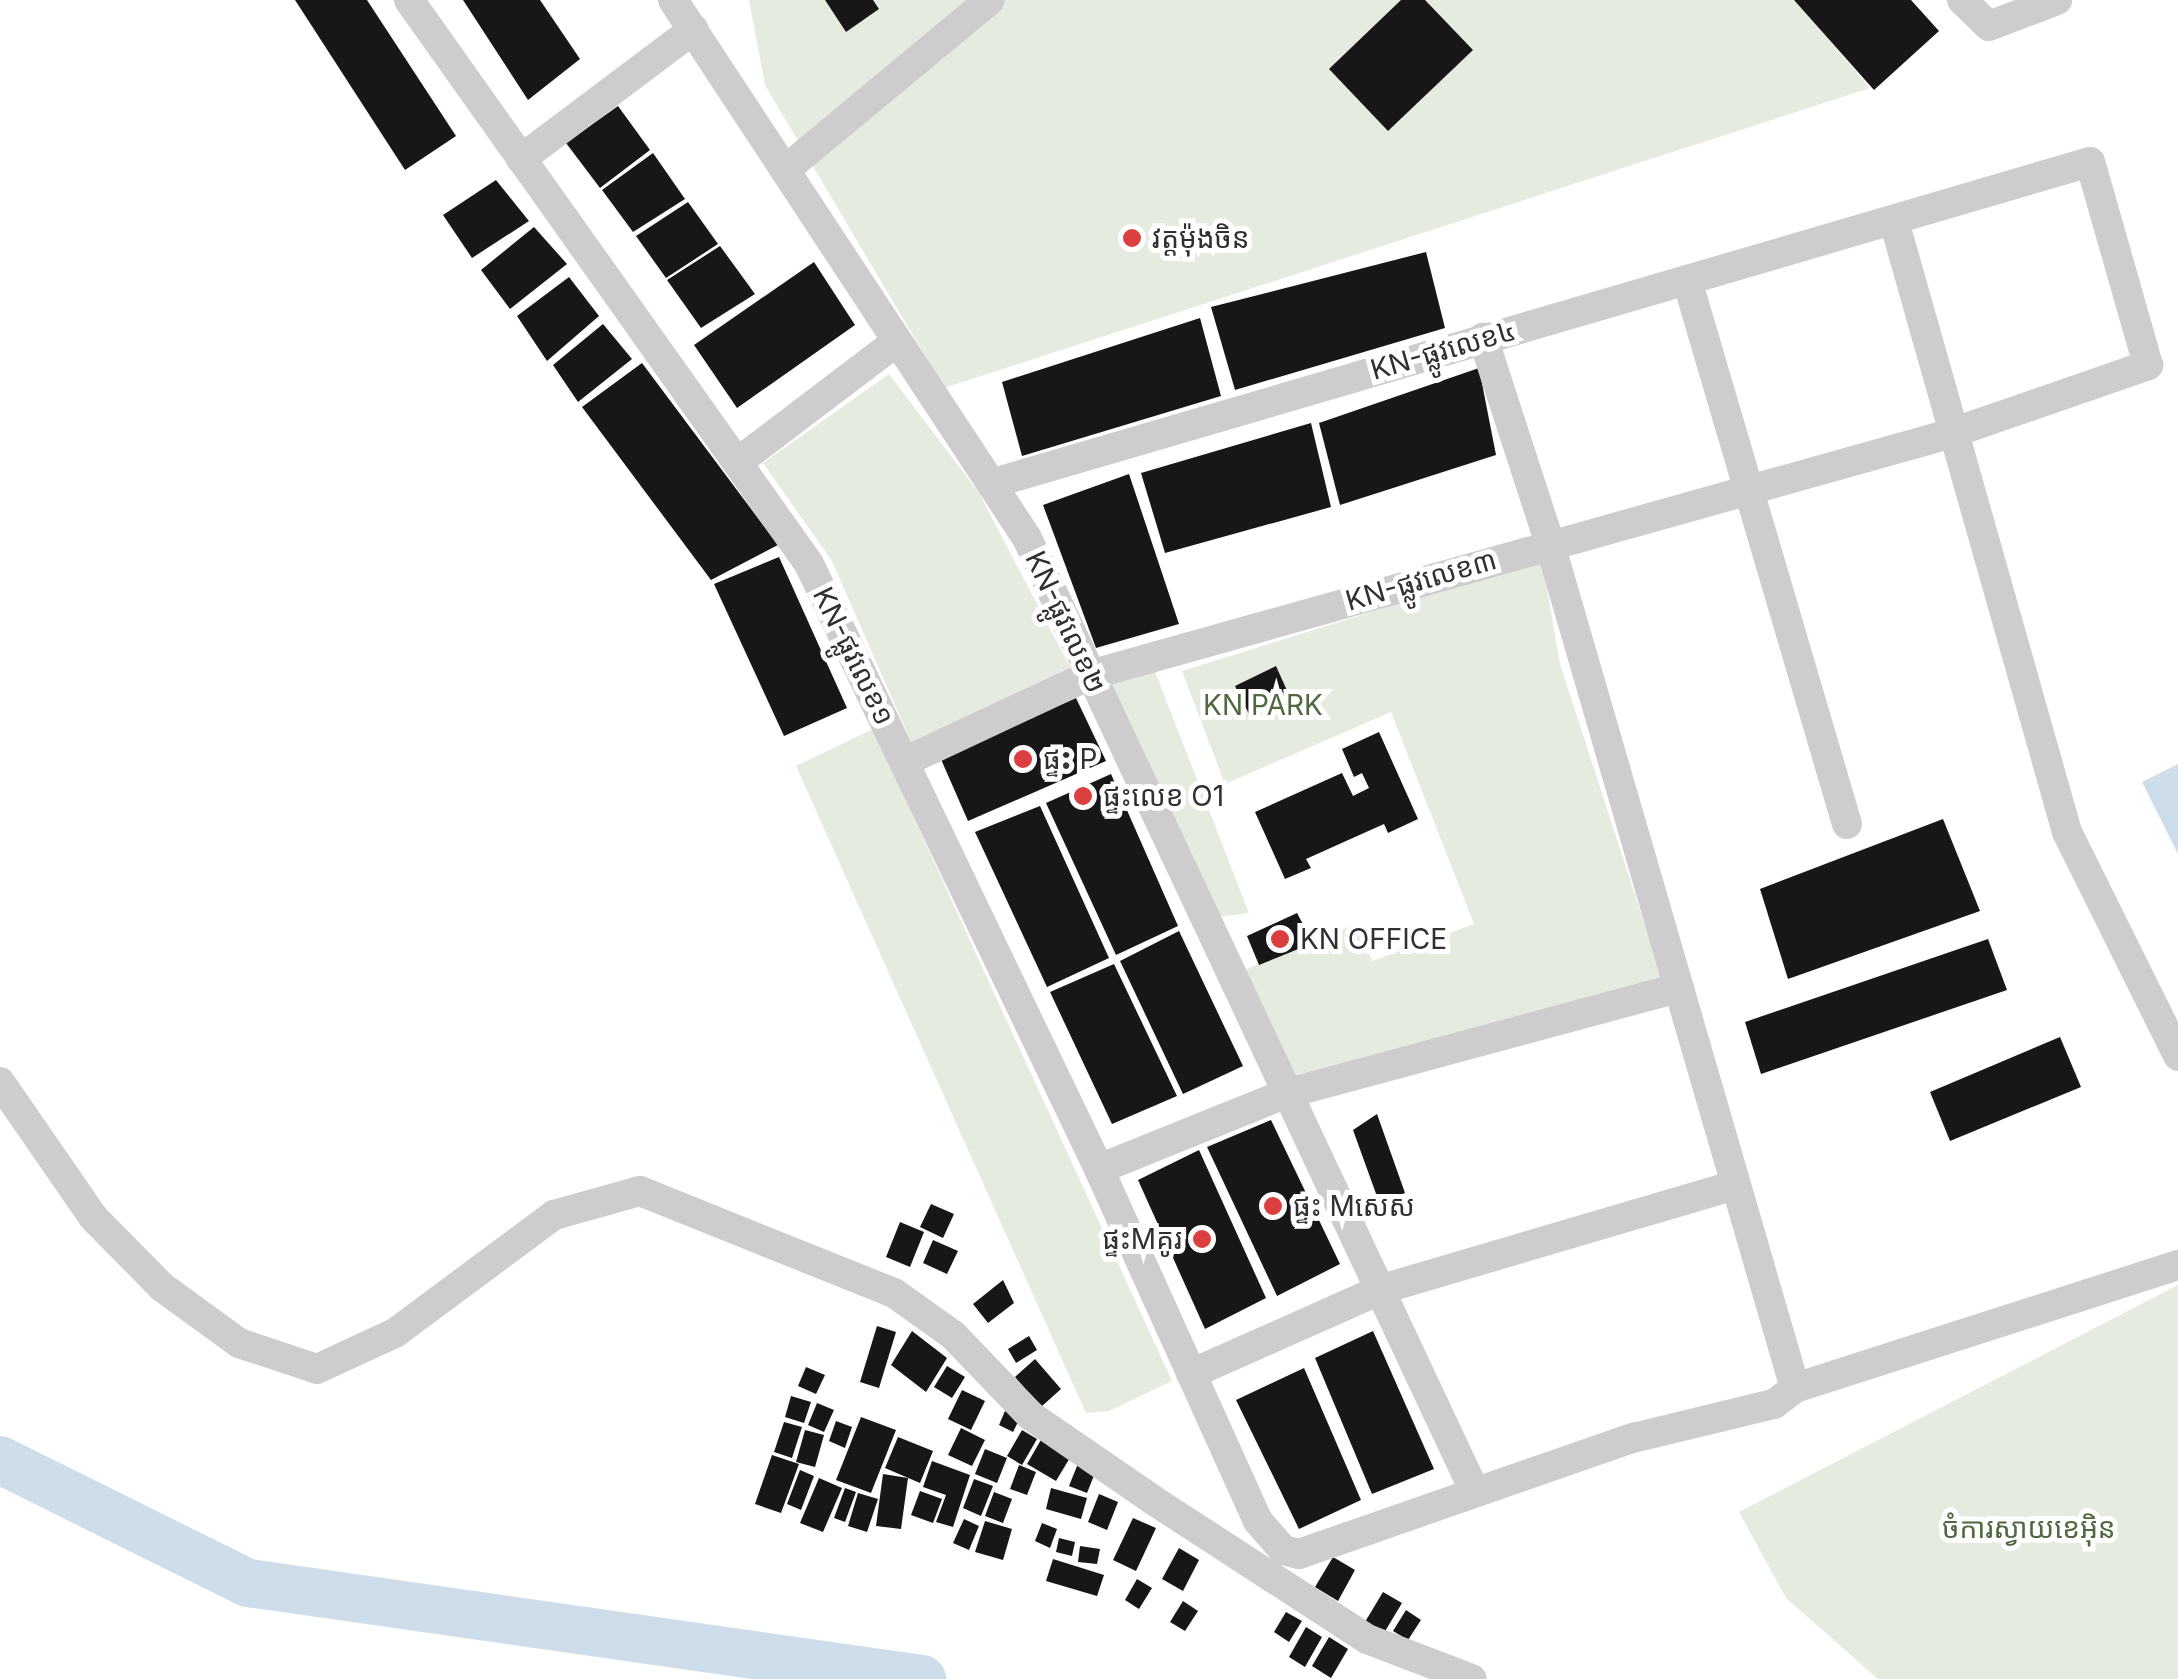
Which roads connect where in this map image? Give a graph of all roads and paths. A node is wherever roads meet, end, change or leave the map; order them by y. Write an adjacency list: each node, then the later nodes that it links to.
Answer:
1 (409, 0): 7 (street, KN-ផ្លូវលេខ១)
2 (673, 0): 6 (street, KN-ផ្លូវលេខ២)
3 (990, 0): 8 (street)
4 (1962, 0): 5 (street)
5 (2057, 0)
6 (694, 29): 7 (street); 8 (street, KN-ផ្លូវលេខ២)
7 (521, 159): 14 (street, KN-ផ្លូវលេខ១)
8 (786, 170): 12 (street, KN-ផ្លូវលេខ២)
9 (1894, 221): 10 (street, KN-ផ្លូវលេខ៤); 13 (street); 13 (street, KN-ផ្លូវលេខ៤)
10 (1687, 280): 11 (street, KN-ផ្លូវលេខ៤); 16 (street)
11 (1483, 338): 15 (street, KN-ផ្លូវលេខ៤); 17 (street)
12 (896, 342): 14 (street); 15 (street, KN-ផ្លូវលេខ២)
13 (1949, 434): 16 (street, KN-ផ្លូវលេខ៣); 22 (street)
14 (738, 462): 19 (street, KN-ផ្លូវលេខ១)
15 (994, 483): 18 (street, KN-ផ្លូវលេខ២)
16 (1749, 489): 17 (street, KN-ផ្លូវលេខ៣); 20 (street)
17 (1550, 544): 18 (street, KN-ផ្លូវលេខ៣); 21 (street)
18 (1090, 674): 19 (street, KN-ផ្លូវលេខ៣); 24 (street, KN-ផ្លូវលេខ២)
19 (906, 761): 25 (street, KN-ផ្លូវលេខ១)
20 (1847, 824)
21 (1678, 988): 24 (street); 26 (street)
22 (2178, 1056)
23 (0, 1082): 32 (street)
24 (1285, 1094): 25 (street); 28 (street, KN-ផ្លូវលេខ២)
25 (1099, 1169): 29 (street, KN-ផ្លូវលេខ១)
26 (1735, 1185): 28 (street); 30 (street)
27 (2178, 1264): 30 (street, KN-ផ្លូវលេខ១)
28 (1382, 1289): 29 (street); 31 (street, KN-ផ្លូវលេខ២)
29 (1191, 1374): 31 (street, KN-ផ្លូវលេខ១)
30 (1795, 1388): 31 (street, KN-ផ្លូវលេខ១)
31 (1475, 1492)
32 (1472, 1679)

